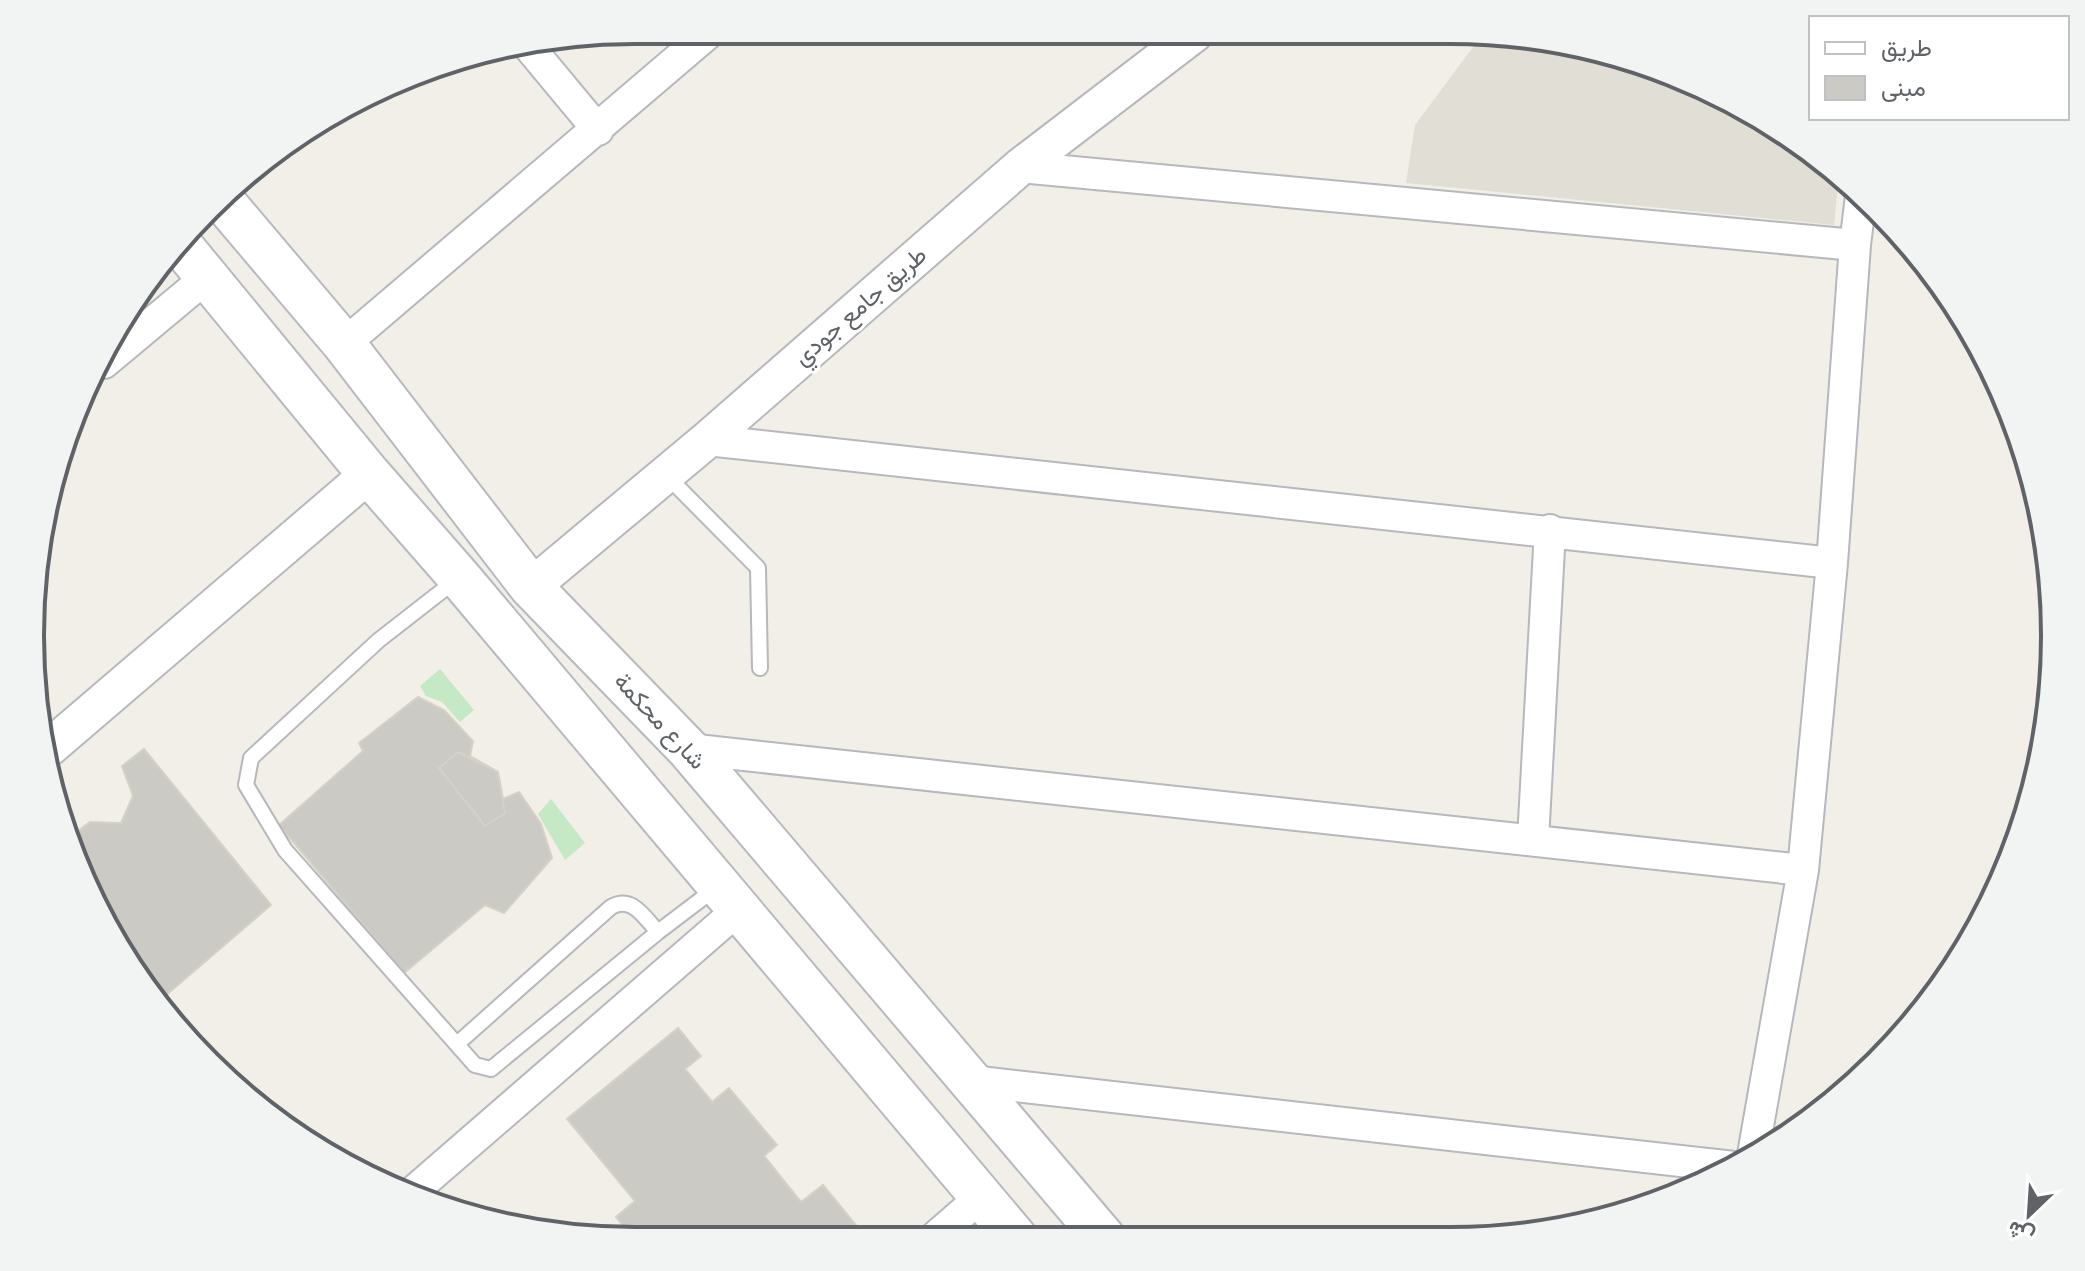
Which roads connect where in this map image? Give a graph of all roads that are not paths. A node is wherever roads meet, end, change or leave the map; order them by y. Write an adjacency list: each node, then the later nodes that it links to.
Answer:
1 (696, 44): 4 (street)
2 (1181, 44): 5 (street, طريق جامع جودي)
3 (534, 53): 4 (street)
4 (598, 130): 11 (street)
5 (1020, 167): 8 (street); 13 (street, طريق جامع جودي)
6 (228, 207): 11 (main road, شارع محكمة)
7 (1859, 209): 8 (street)
8 (1855, 245): 17 (street)
9 (186, 251): 10 (main road)
10 (207, 277): 12 (street); 14 (main road)
11 (344, 344): 19 (main road, شارع محكمة)
12 (116, 353)
13 (707, 440): 15 (street, طريق جامع جودي); 16 (street)
14 (369, 474): 18 (main road); 21 (street)
15 (665, 475): 19 (street, طريق جامع جودي); 20 (lane)
16 (1550, 530): 17 (street); 23 (street)
17 (1832, 563): 24 (street)
18 (459, 577): 25 (main road); 27 (lane)
19 (531, 587): 22 (main road, شارع محكمة)
20 (760, 668)
21 (54, 744)
22 (688, 749): 23 (street); 28 (main road, شارع محكمة)
23 (1533, 840): 24 (street)
24 (1803, 870): 29 (street)
25 (730, 897): 26 (lane); 31 (street); 32 (main road)
26 (658, 932): 27 (lane); 27 (lane)
27 (457, 1044)
28 (971, 1081): 30 (street); 35 (main road, شارع محكمة)
29 (1755, 1141)
30 (1713, 1165)
31 (419, 1186)
32 (981, 1197): 33 (street); 34 (main road)
33 (946, 1227)
34 (1007, 1227)
35 (1095, 1227)

